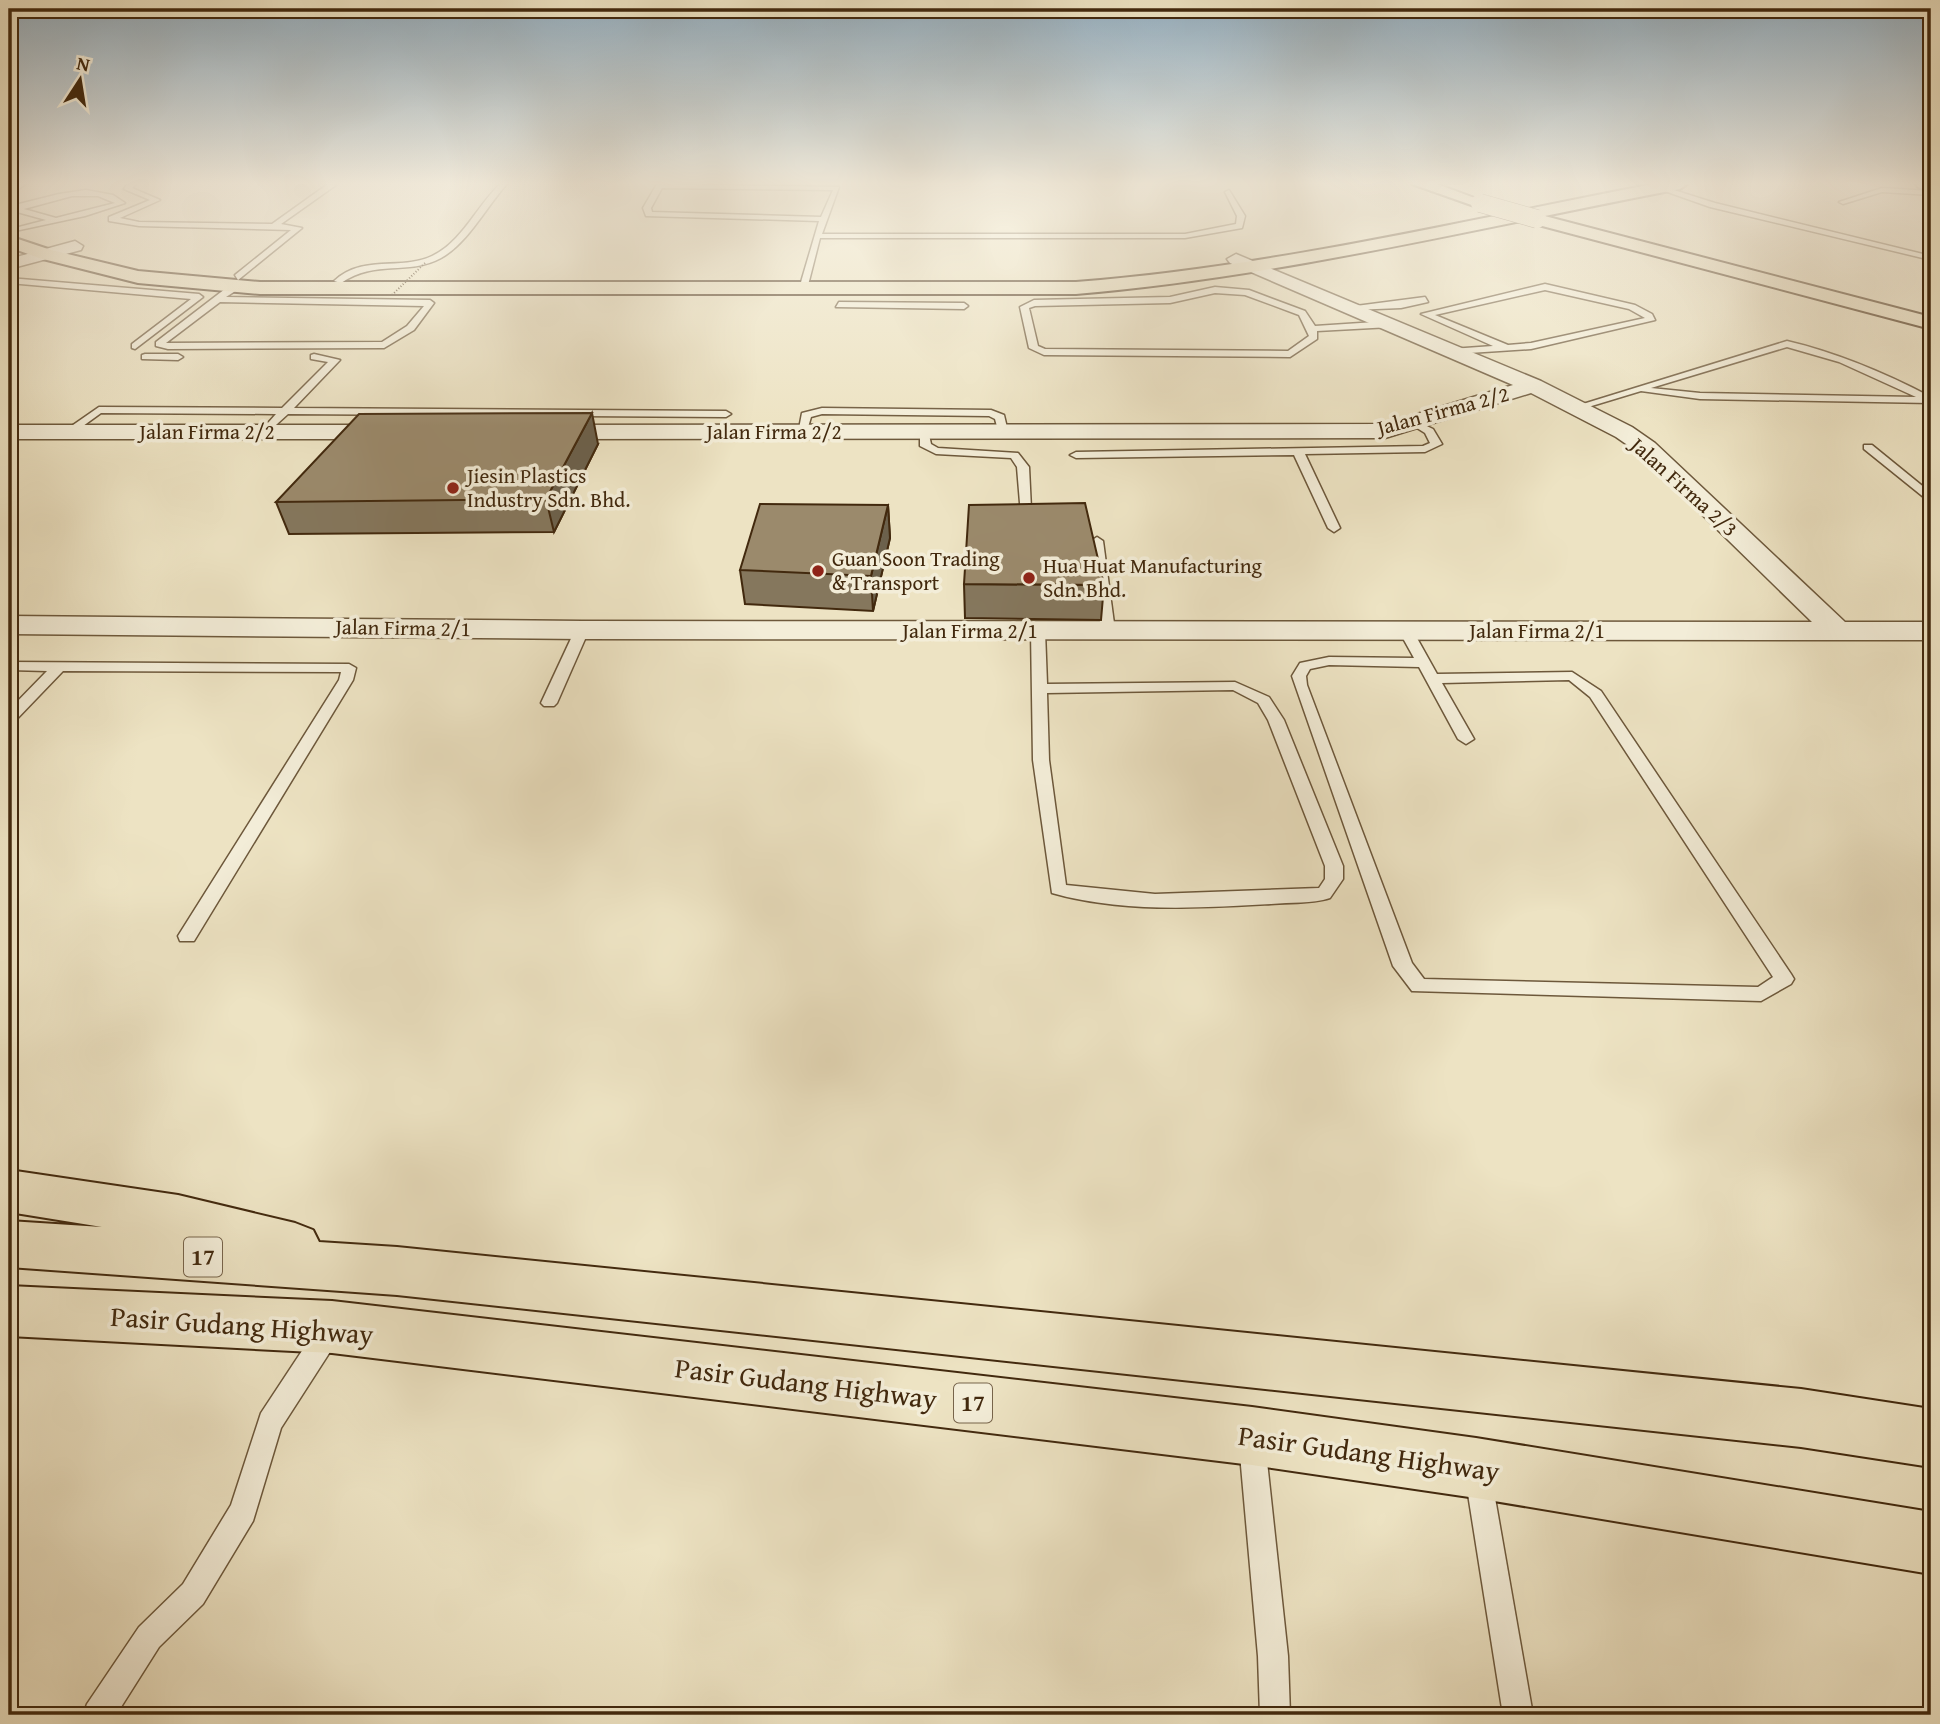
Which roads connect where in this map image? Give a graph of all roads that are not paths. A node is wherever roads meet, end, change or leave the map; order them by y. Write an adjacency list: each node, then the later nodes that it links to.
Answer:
1 (87, 264): 13 (main road)
2 (136, 264): 13 (main road)
3 (257, 264): 13 (lane)
4 (375, 264): 12 (lane)
5 (810, 264): 14 (lane)
6 (1225, 264): 14 (main road)
7 (1231, 264): 18 (main road)
8 (1250, 264): 20 (street, Jalan Firma 2/3)
9 (1714, 264): 15 (main road)
10 (1734, 264): 21 (main road)
11 (9, 280): 26 (lane)
12 (338, 281): 13 (main road); 14 (main road)
13 (238, 282): 14 (main road); 16 (lane)
14 (805, 285): 18 (main road)
15 (1805, 290): 22 (main road); 25 (main road)
16 (218, 299): 16 (lane)
17 (1424, 300): 20 (lane)
18 (839, 303): 19 (lane)
19 (964, 306)
20 (1352, 307): 23 (street, Jalan Firma 2/3)
21 (1931, 314)
22 (1931, 323)
23 (1391, 324): 24 (lane); 28 (street, Jalan Firma 2/3)
24 (1312, 329): 24 (lane)
25 (1931, 329)
26 (135, 345)
27 (1505, 347): 27 (lane); 28 (lane)
28 (1454, 351): 30 (street, Jalan Firma 2/3)
29 (145, 357): 34 (lane)
30 (1533, 386): 33 (street, Jalan Firma 2/3); 38 (street, Jalan Firma 2/2)
31 (1635, 390): 32 (lane); 32 (lane); 33 (lane)
32 (1930, 400)
33 (1575, 408): 60 (street, Jalan Firma 2/3)
34 (285, 411): 35 (lane); 41 (lane); 42 (lane)
35 (345, 412): 36 (lane); 43 (lane)
36 (469, 413): 37 (lane); 39 (lane)
37 (726, 414)
38 (1414, 423): 46 (street, Jalan Firma 2/2); 48 (lane)
39 (461, 424)
40 (9, 432): 41 (street, Jalan Firma 2/2)
41 (68, 432): 42 (street, Jalan Firma 2/2)
42 (265, 432): 43 (street, Jalan Firma 2/2)
43 (326, 432): 44 (street, Jalan Firma 2/2)
44 (802, 432): 45 (street, Jalan Firma 2/2); 46 (lane)
45 (925, 432): 46 (street, Jalan Firma 2/2); 52 (lane)
46 (1003, 432)
47 (1868, 447): 50 (lane)
48 (1299, 453): 49 (lane); 51 (lane)
49 (1076, 455)
50 (1931, 499)
51 (1334, 528)
52 (1028, 529)
53 (1097, 541): 57 (lane)
54 (9, 625): 55 (street, Jalan Firma 2/1)
55 (582, 630): 56 (street, Jalan Firma 2/1); 65 (lane)
56 (1038, 631): 57 (street, Jalan Firma 2/1); 64 (lane)
57 (1108, 631): 58 (street, Jalan Firma 2/1)
58 (1406, 631): 60 (street, Jalan Firma 2/1); 63 (lane)
59 (1931, 631): 60 (street, Jalan Firma 2/1)
60 (1839, 632)
61 (9, 666): 62 (lane)
62 (59, 666): 66 (lane); 68 (lane)
63 (1428, 671): 63 (lane); 67 (lane)
64 (1039, 689): 64 (lane)
65 (548, 703)
66 (9, 719)
67 (1466, 739)
68 (187, 936)
69 (9, 1191): 71 (main road)
70 (9, 1244): 71 (main road, 17)
71 (397, 1271): 75 (main road, 17)
72 (9, 1311): 73 (main road, Pasir Gudang Highway / 17)
73 (332, 1327): 74 (main road, Pasir Gudang Highway / 17); 78 (lane)
74 (1252, 1436): 76 (main road, Pasir Gudang Highway / 17); 79 (lane)
75 (1931, 1438)
76 (1476, 1468): 77 (main road, Pasir Gudang Highway / 17); 80 (lane)
77 (1931, 1543)
78 (98, 1715)
79 (1275, 1715)
80 (1518, 1715)

